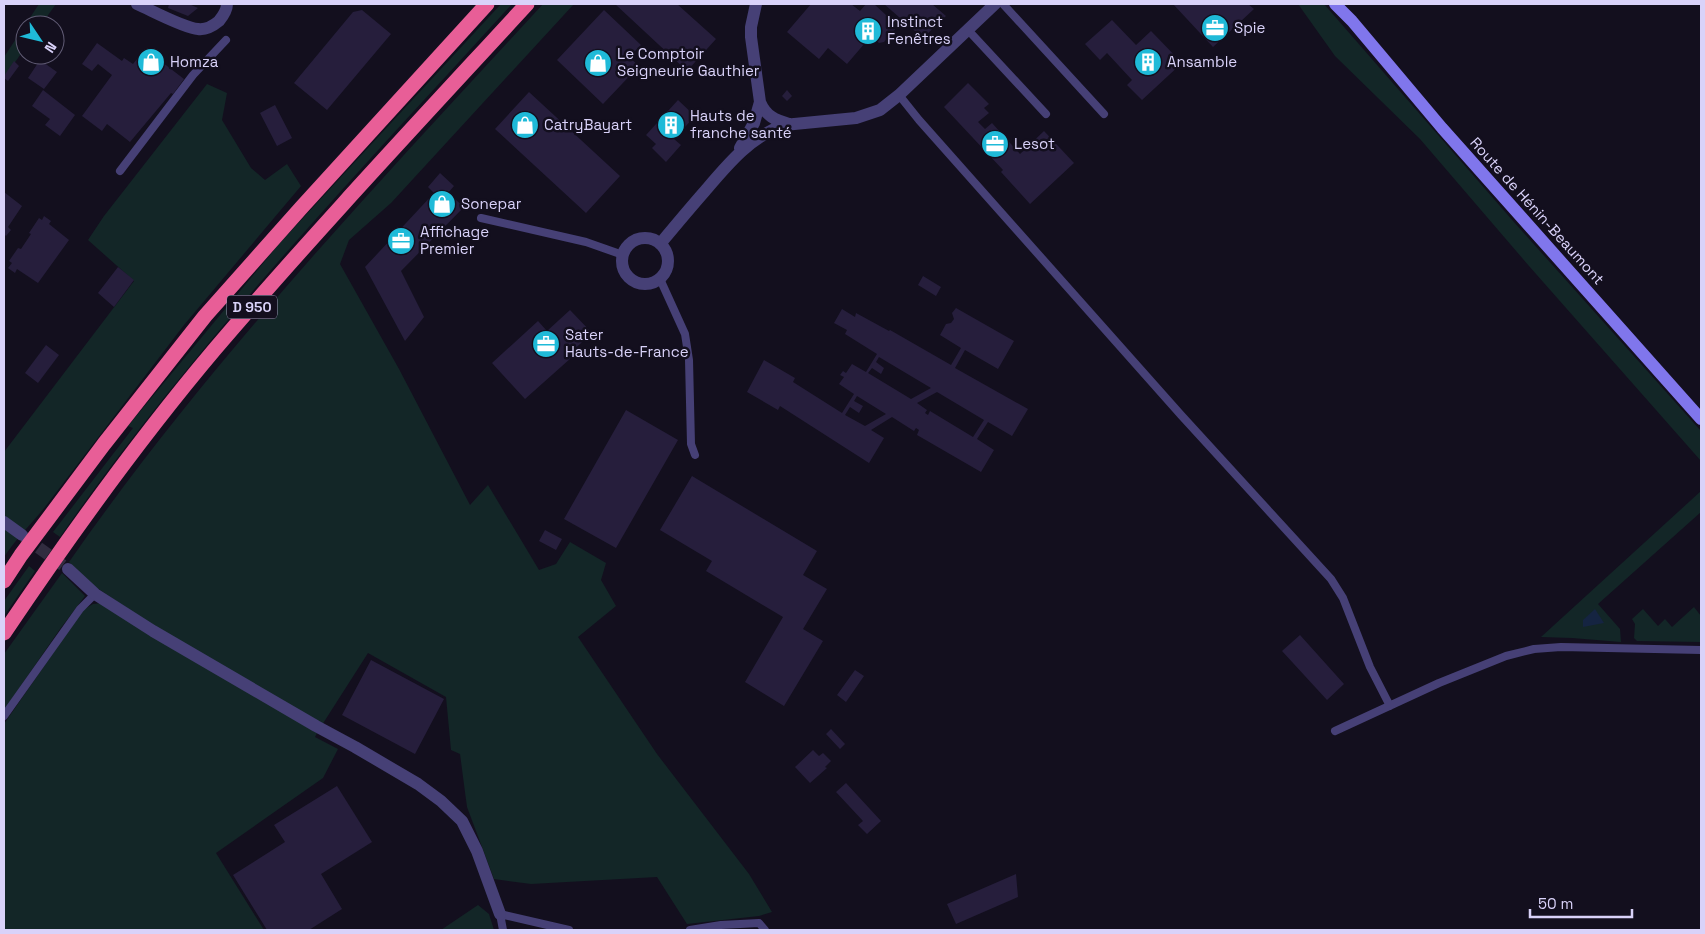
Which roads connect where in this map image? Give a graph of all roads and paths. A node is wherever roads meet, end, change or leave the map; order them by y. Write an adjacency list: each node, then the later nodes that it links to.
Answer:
1 (137, 4): 2 (street)
2 (227, 4)
3 (488, 4): 29 (highway, D 950)
4 (527, 4): 31 (highway, D 950)
5 (756, 4): 14 (street)
6 (995, 4): 11 (street)
7 (1002, 4): 16 (lane)
8 (1335, 4): 10 (main road, Route de Hénin-Beaumont)
9 (1341, 4): 10 (main road, Route de Hénin-Beaumont)
10 (1352, 21): 24 (main road, Route de Hénin-Beaumont)
11 (968, 30): 13 (street); 15 (lane)
12 (226, 40): 19 (lane)
13 (899, 95): 17 (street); 33 (lane)
14 (760, 102): 17 (street); 18 (street)
15 (1046, 114)
16 (1104, 114)
17 (789, 124): 18 (street)
18 (734, 156): 21 (street)
19 (120, 171)
20 (481, 218): 22 (lane)
21 (660, 244): 22 (street); 23 (street)
22 (623, 255): 23 (street)
23 (660, 279): 25 (lane)
24 (1701, 419)
25 (695, 456)
26 (4, 522): 27 (street)
27 (22, 535)
28 (68, 569): 30 (street)
29 (4, 581)
30 (95, 594): 34 (lane); 36 (street)
31 (4, 633)
32 (1701, 650): 33 (lane)
33 (1390, 706): 35 (lane)
34 (4, 716)
35 (1335, 731)
36 (500, 914): 37 (lane); 38 (lane)
37 (503, 930)
38 (569, 930)
39 (690, 930): 40 (lane)
40 (764, 930)

